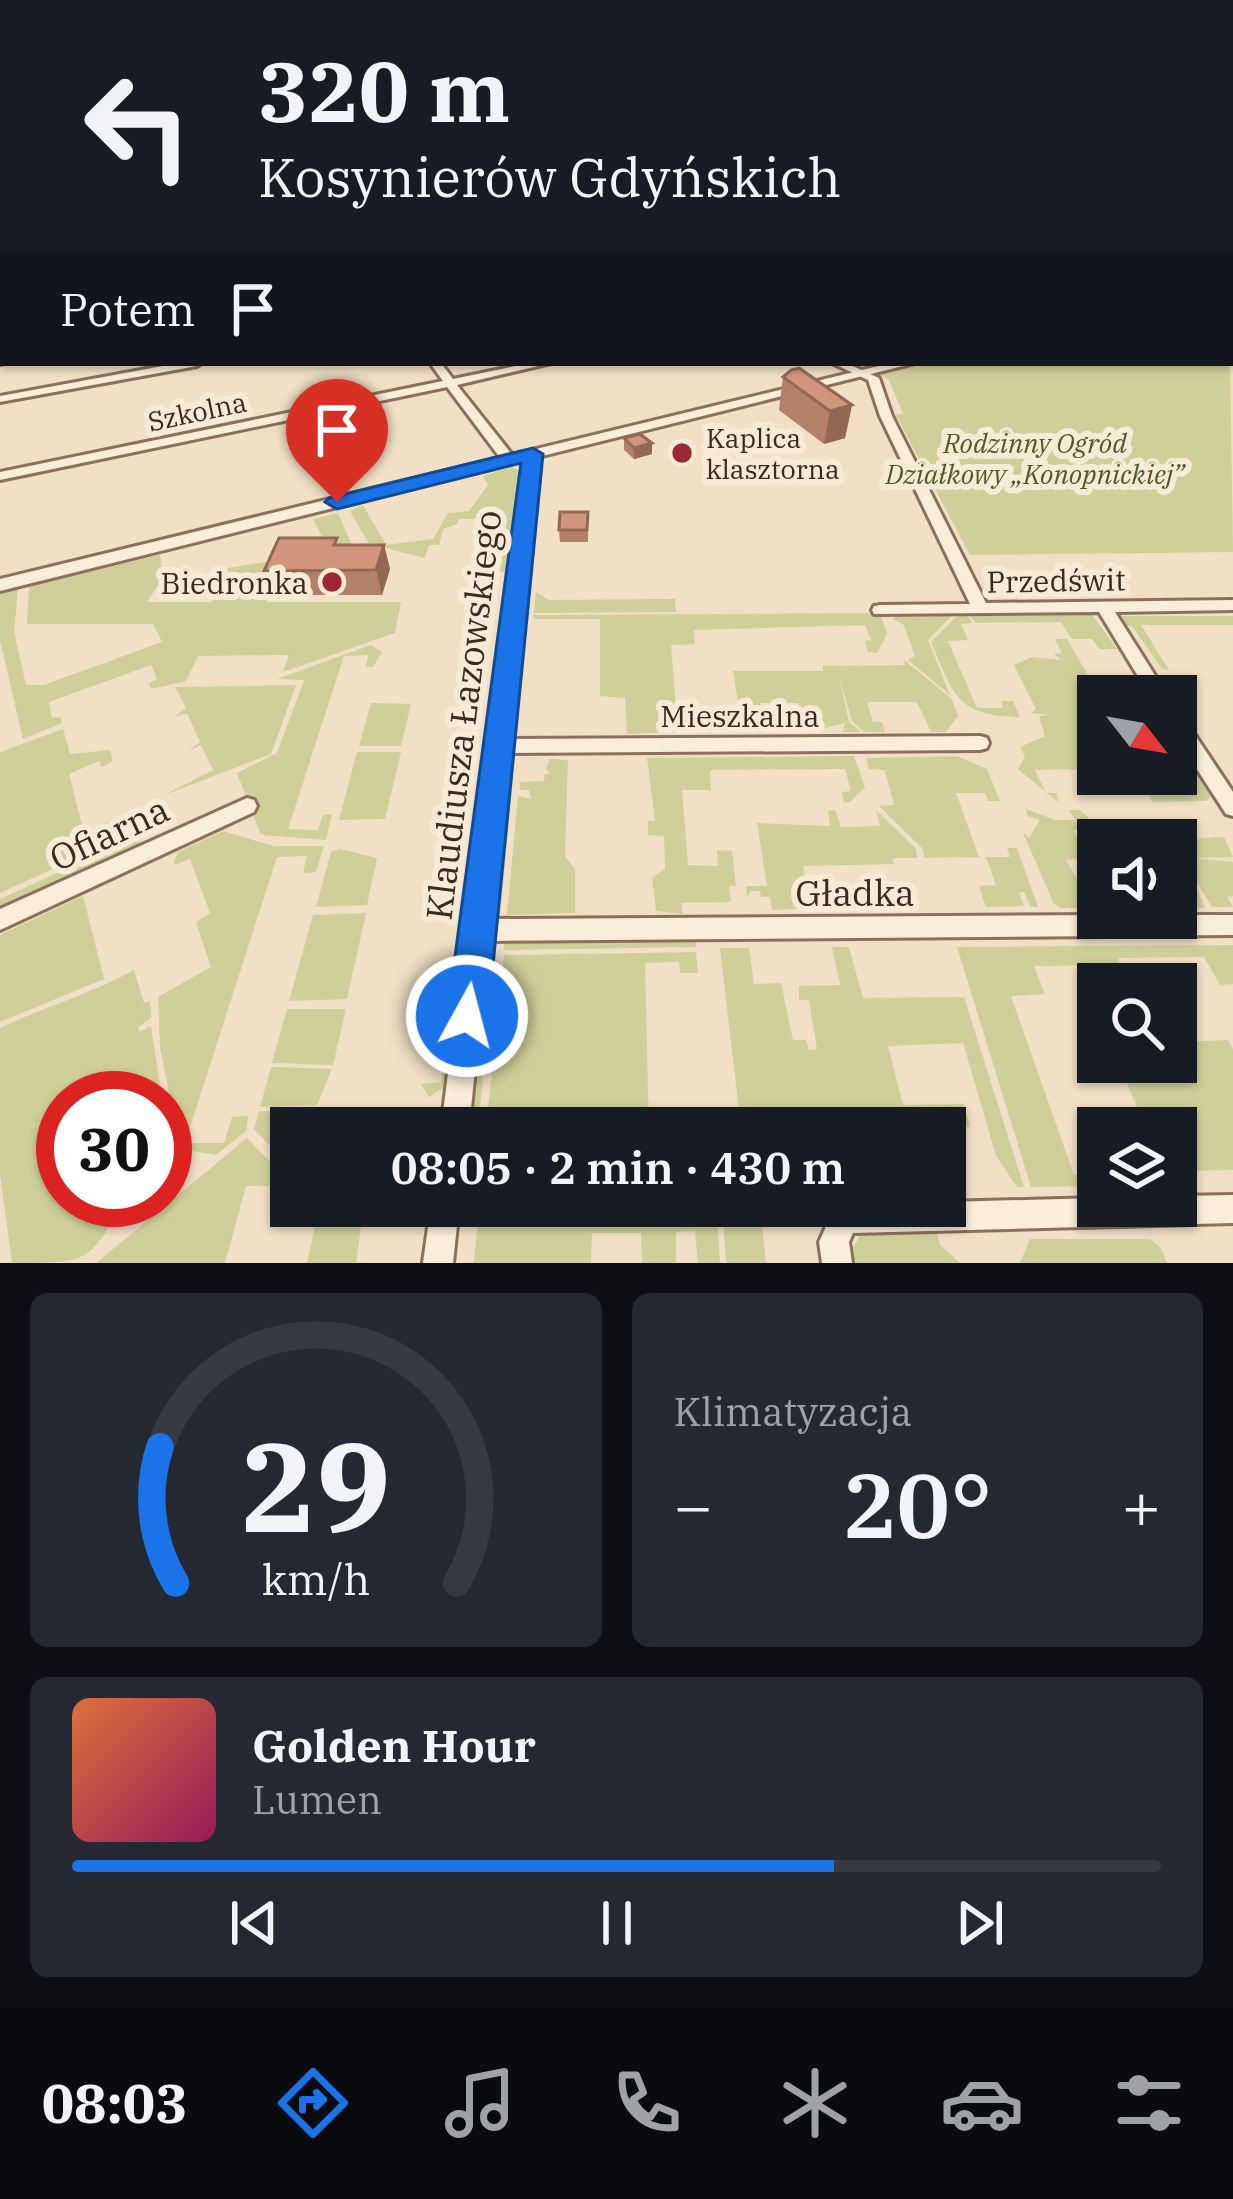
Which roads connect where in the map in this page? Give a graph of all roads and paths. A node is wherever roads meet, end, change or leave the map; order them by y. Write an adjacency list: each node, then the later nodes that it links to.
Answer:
1 (179, 366): 8 (street)
2 (437, 366): 7 (street)
3 (532, 366): 7 (street, Szkolna)
4 (844, 366): 6 (street)
5 (896, 366): 6 (street)
6 (864, 374): 9 (street); 15 (street)
7 (450, 383): 10 (street); 11 (street, Szkolna)
8 (0, 398)
9 (533, 454): 10 (street); 19 (street, Klaudiusza Łazowskiego)
10 (509, 460): 12 (street)
11 (0, 476)
12 (0, 585)
13 (1233, 605): 14 (street, Przedświt)
14 (1106, 608): 15 (street, Przedświt); 17 (street)
15 (982, 609): 16 (street, Przedświt)
16 (880, 610)
17 (1146, 675)
18 (980, 743): 19 (street, Mieszkalna)
19 (500, 746): 25 (street, Klaudiusza Łazowskiego)
20 (1197, 754): 22 (street)
21 (247, 806): 23 (street, Ofiarna)
22 (1233, 808)
23 (0, 920)
24 (1233, 926): 25 (street, Gładka)
25 (477, 930): 26 (street, Klaudiusza Łazowskiego)
26 (456, 1107)
27 (1233, 1209): 30 (street)
28 (442, 1227): 29 (street)
29 (438, 1263)
30 (837, 1263)

